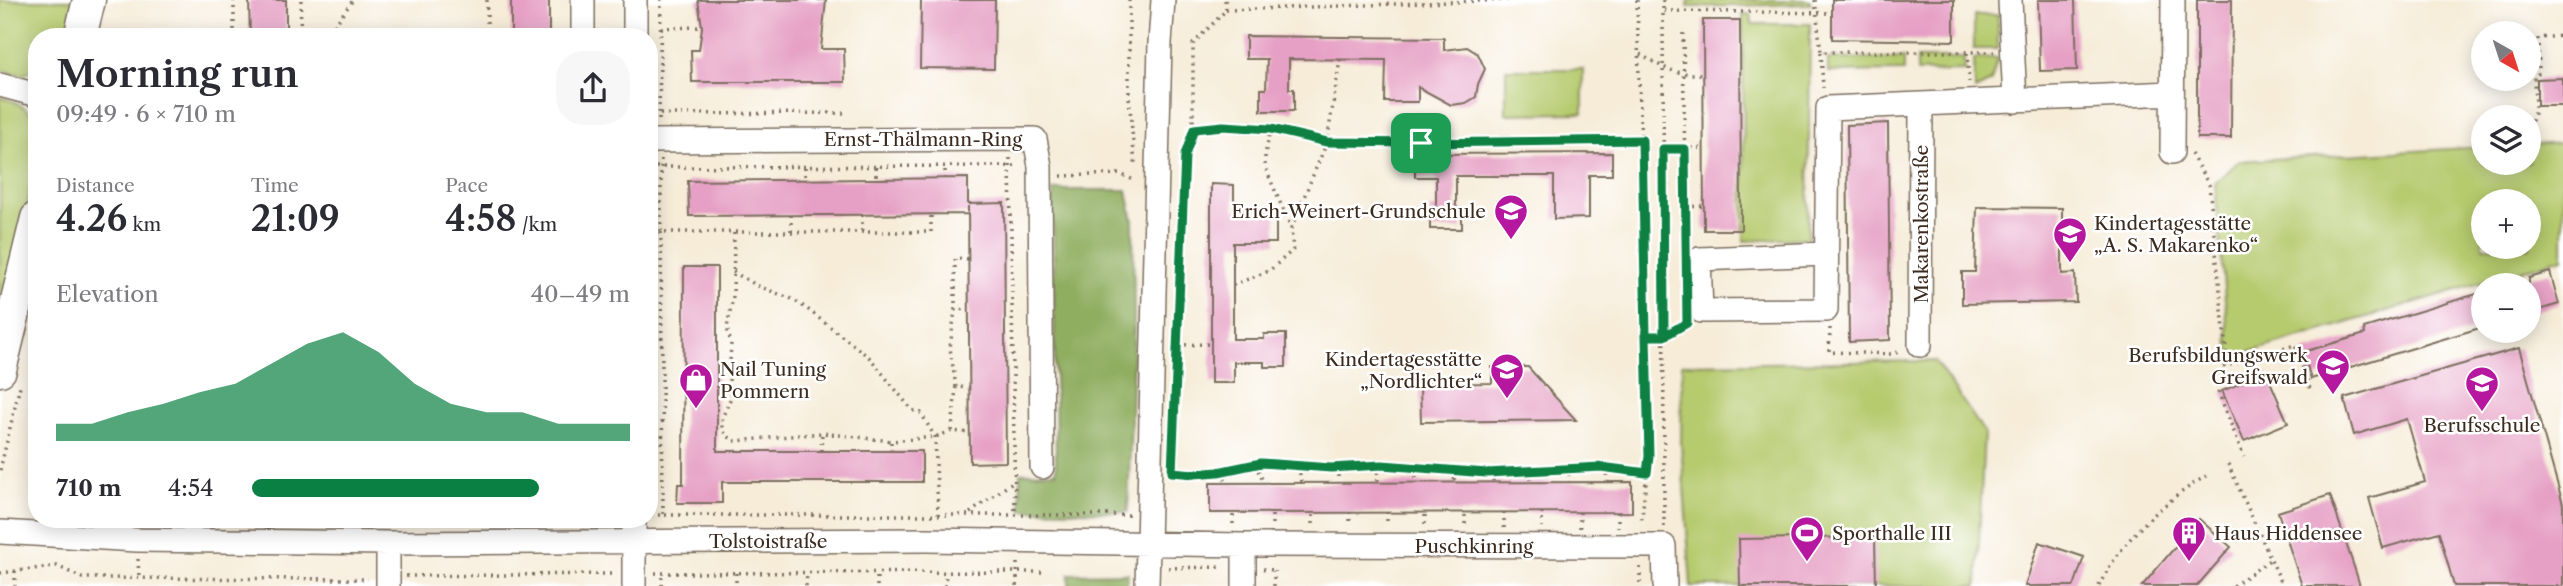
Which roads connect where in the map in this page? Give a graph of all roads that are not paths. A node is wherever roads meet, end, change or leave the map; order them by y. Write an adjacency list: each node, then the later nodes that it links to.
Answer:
1 (89, 0): 7 (main road)
2 (583, 0): 8 (street)
3 (635, 0): 9 (street)
4 (1163, 0): 25 (street)
5 (2010, 0): 13 (street)
6 (2173, 0): 12 (street)
7 (82, 28)
8 (583, 28)
9 (635, 28)
10 (0, 85): 11 (street)
11 (28, 93)
12 (2172, 93): 13 (street); 16 (street)
13 (2015, 101): 14 (street)
14 (1921, 104): 17 (street); 19 (street, Makarenkostraße)
15 (658, 141): 21 (street, Ernst-Thälmann-Ring)
16 (2183, 153)
17 (1825, 254): 17 (street)
18 (28, 271): 20 (main road)
19 (1920, 345)
20 (10, 376)
21 (1042, 467)
22 (0, 531): 24 (street, Tolstoistraße)
23 (634, 531): 24 (street, Tolstoistraße); 25 (street, Tolstoistraße); 27 (street)
24 (388, 543): 28 (street)
25 (1149, 544): 26 (street, Puschkinring); 29 (street)
26 (1241, 557): 30 (street, Puschkinring)
27 (634, 580)
28 (388, 581)
29 (1147, 586)
30 (1665, 586)

